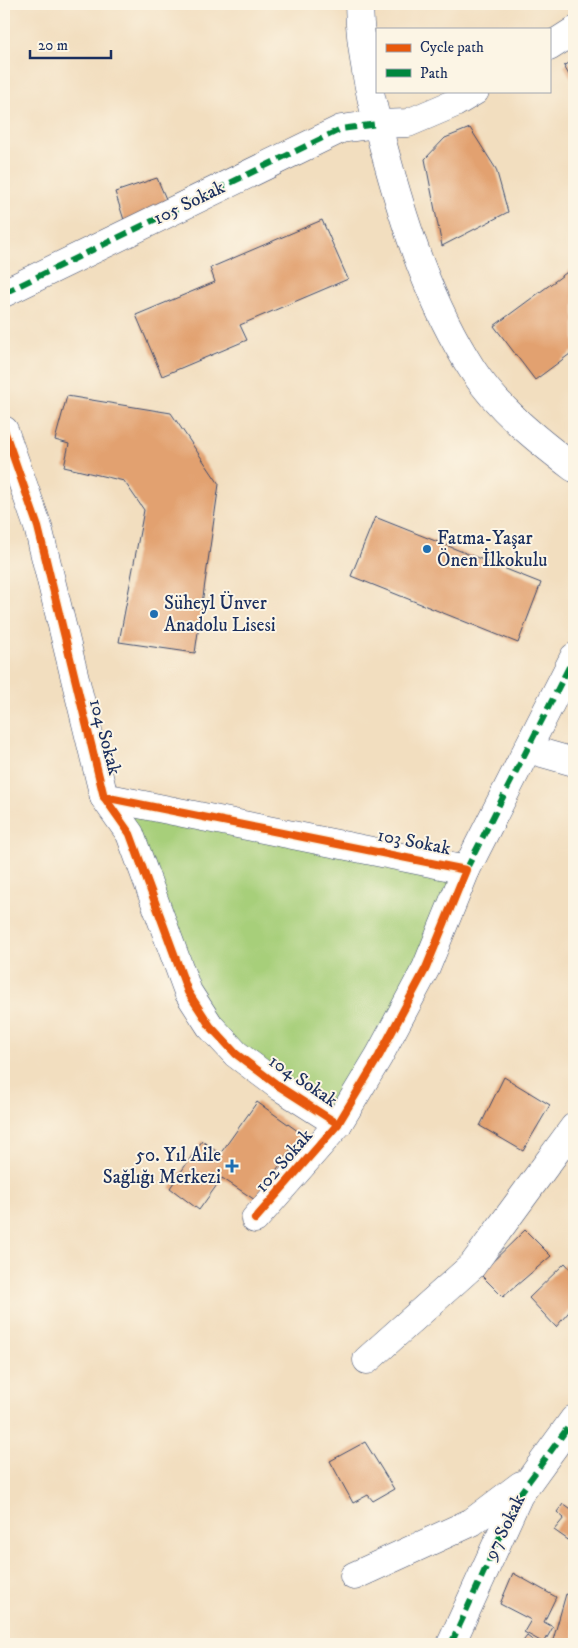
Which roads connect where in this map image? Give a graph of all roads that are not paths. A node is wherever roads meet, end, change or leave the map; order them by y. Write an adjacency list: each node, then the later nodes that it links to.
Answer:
1 (359, 4): 5 (street)
2 (574, 31): 3 (street)
3 (550, 46)
4 (473, 92): 5 (street, 105 Sokak)
5 (377, 124): 6 (street, 105 Sokak); 8 (street)
6 (4, 293)
7 (4, 430): 12 (street, 104 Sokak)
8 (574, 468)
9 (574, 657): 10 (street)
10 (528, 748): 11 (street); 13 (street)
11 (574, 762)
12 (104, 797): 13 (street, 103 Sokak); 14 (street, 104 Sokak)
13 (466, 870): 14 (street, 103 Sokak)
14 (338, 1124): 16 (street, 102 Sokak)
15 (574, 1127): 17 (street)
16 (255, 1219)
17 (367, 1360)
18 (574, 1419): 19 (street, 97 Sokak)
19 (532, 1476): 20 (street); 21 (street, 97 Sokak)
20 (354, 1576)
21 (451, 1644)

